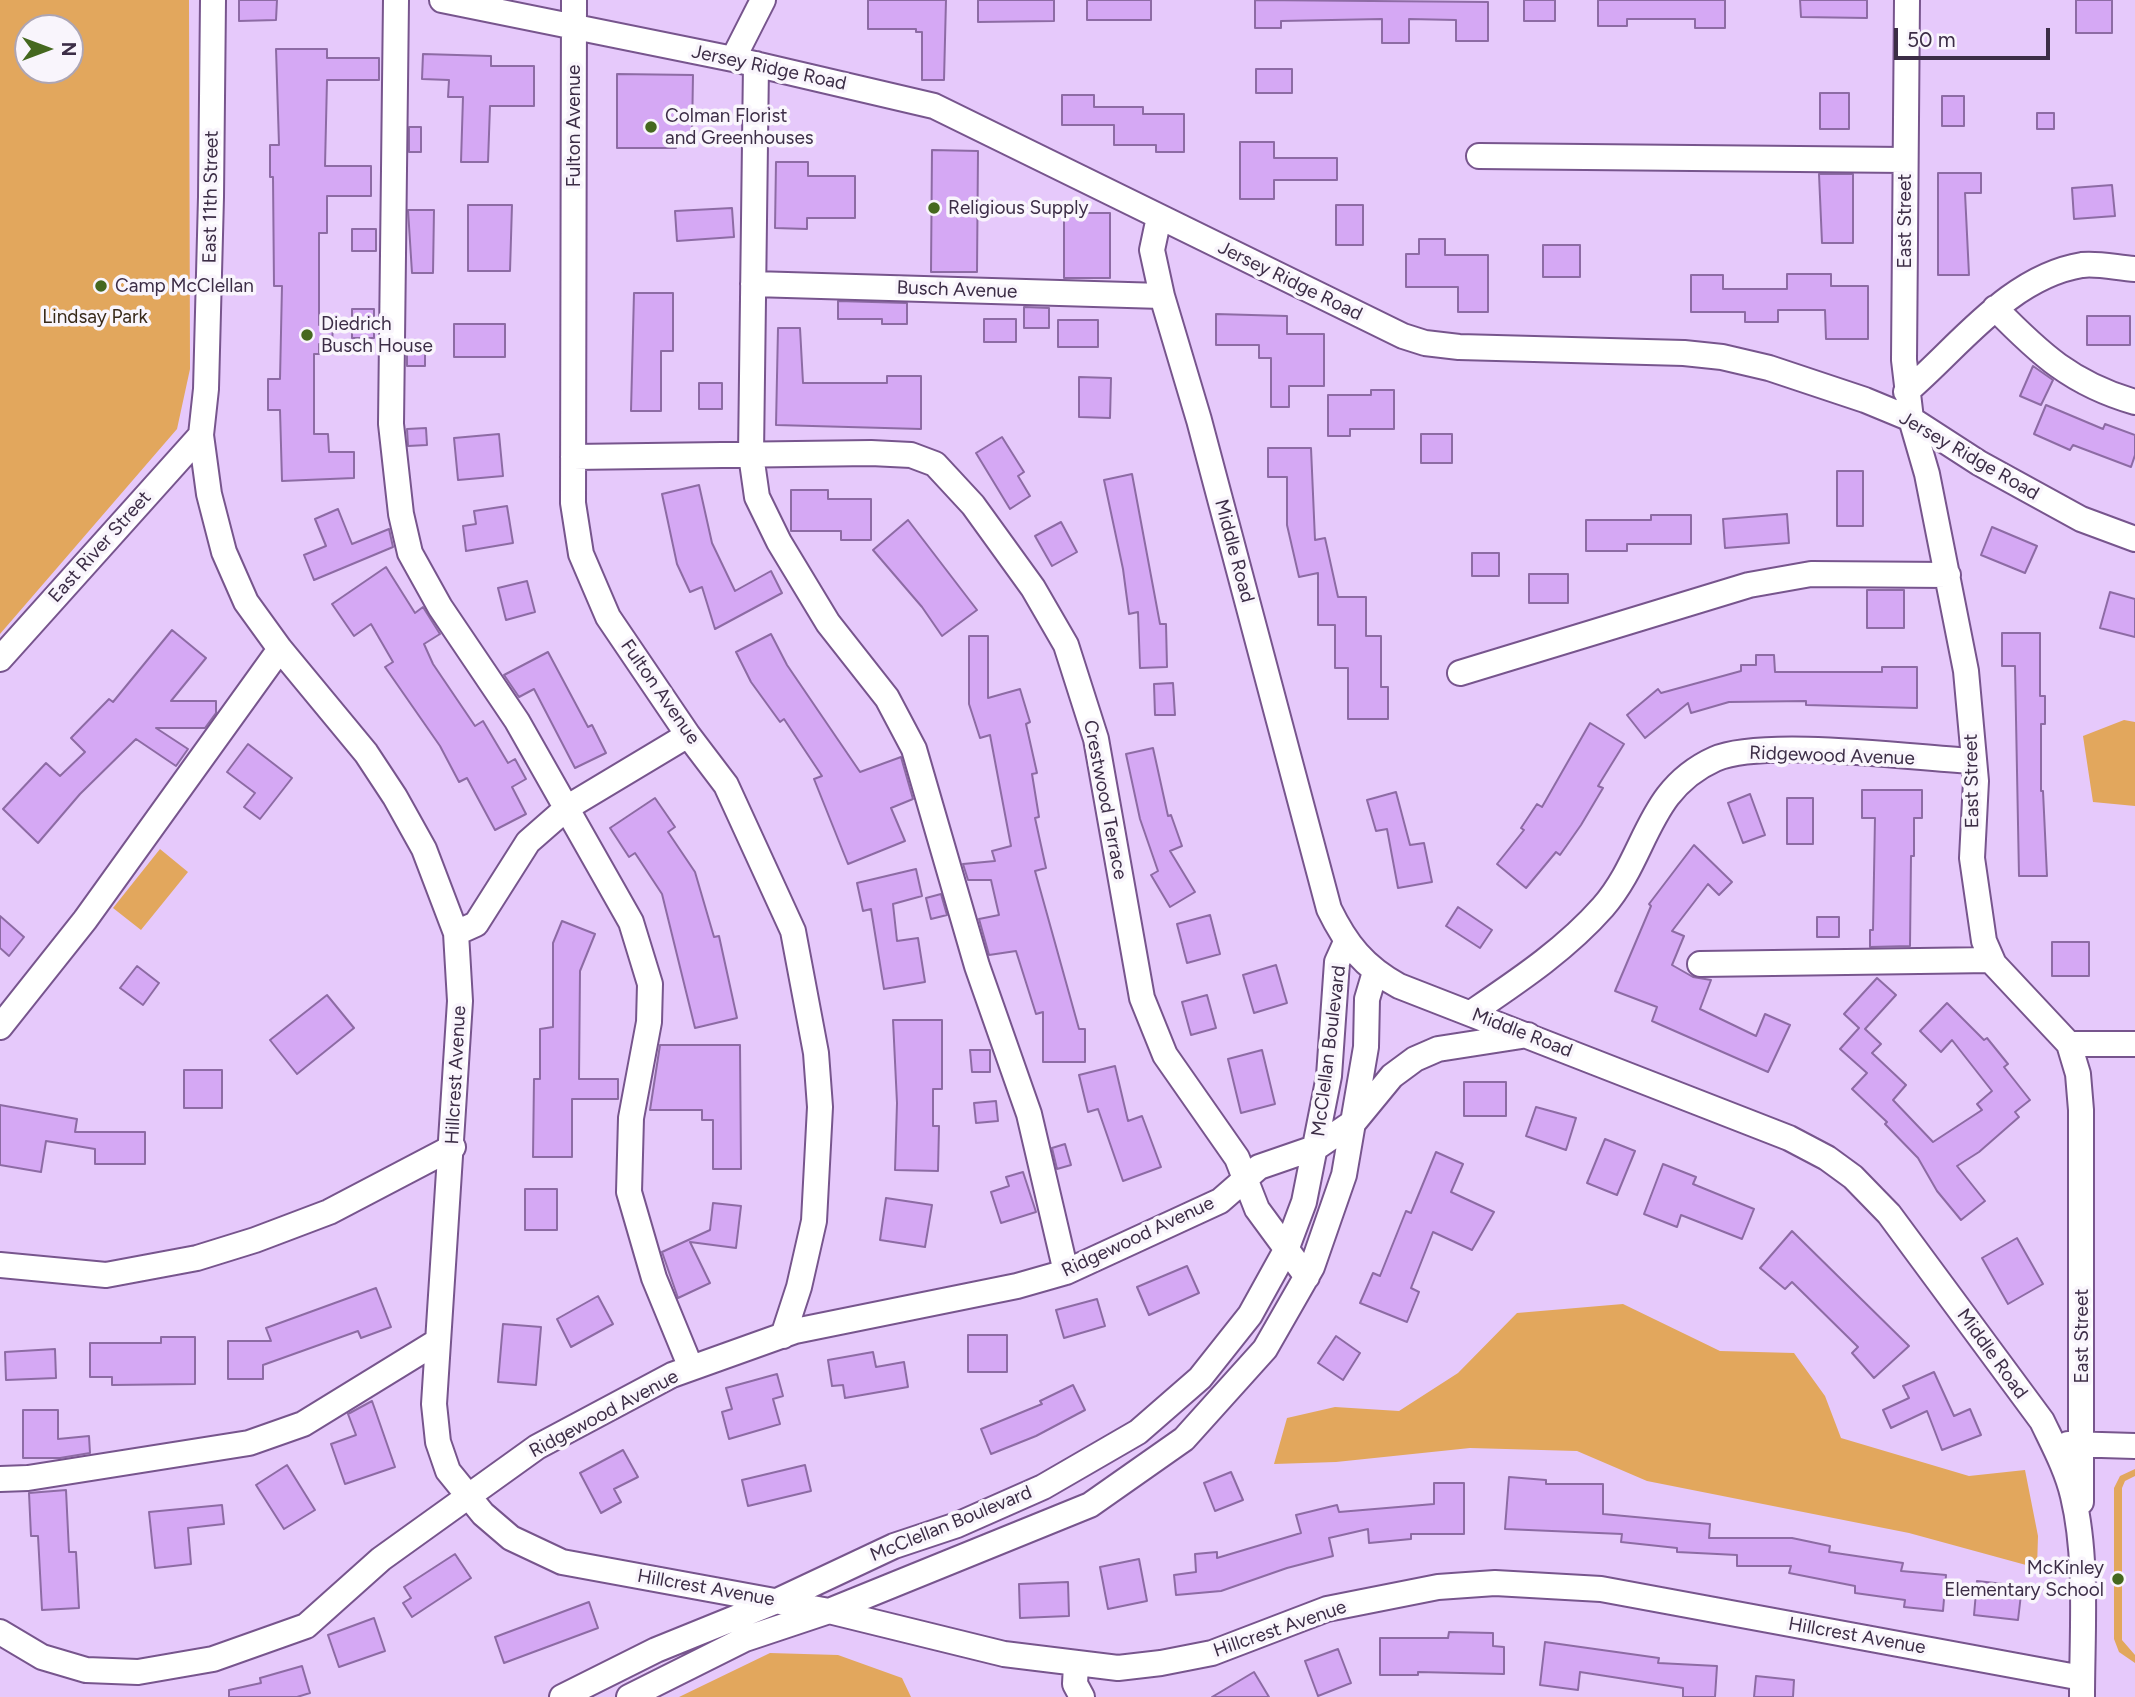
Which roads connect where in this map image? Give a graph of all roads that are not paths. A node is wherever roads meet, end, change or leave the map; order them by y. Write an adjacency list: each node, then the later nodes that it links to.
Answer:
1 (213, 0): 19 (street, East 11th Street)
2 (396, 0): 29 (street)
3 (442, 0): 7 (street, Jersey Ridge Road)
4 (574, 0): 7 (street, Fulton Avenue)
5 (763, 0): 8 (street)
6 (1907, 0): 10 (street, East Street)
7 (574, 28): 8 (street, Jersey Ridge Road); 21 (street, Fulton Avenue)
8 (745, 61): 11 (street, Jersey Ridge Road); 13 (street)
9 (1479, 156): 10 (street)
10 (1905, 160): 16 (street, East Street)
11 (1159, 217): 14 (street, Middle Road); 18 (street, Jersey Ridge Road)
12 (2135, 269): 15 (street)
13 (753, 284): 14 (street, Busch Avenue); 20 (street)
14 (1162, 296): 31 (street, Middle Road)
15 (1996, 308): 16 (street); 17 (street)
16 (1906, 392): 18 (street, East Street)
17 (2135, 402)
18 (1911, 419): 22 (street, Jersey Ridge Road); 23 (street, East Street)
19 (201, 435): 24 (street, Hillcrest Avenue); 25 (street, East River Street)
20 (751, 454): 21 (street, Crestwood Terrace); 43 (street, Crestwood Terrace); 46 (street)
21 (573, 457): 27 (street, Fulton Avenue)
22 (2135, 539)
23 (1948, 575): 26 (street); 28 (street, East Street)
24 (280, 649): 30 (street, Hillcrest Avenue); 36 (street)
25 (0, 659)
26 (1460, 673)
27 (688, 735): 29 (street); 48 (street, Fulton Avenue)
28 (1974, 761): 32 (street, East Street); 35 (street, Ridgewood Avenue)
29 (568, 807): 30 (street); 50 (street)
30 (456, 933): 41 (street, Hillcrest Avenue)
31 (1346, 942): 34 (street, Middle Road); 42 (street, McClellan Boulevard)
32 (1992, 960): 33 (street); 38 (street, East Street)
33 (1700, 964)
34 (1375, 972): 35 (street, Middle Road); 40 (street, McClellan Boulevard)
35 (1471, 1013): 37 (street, Middle Road)
36 (0, 1027)
37 (1528, 1034): 40 (street, McClellan Boulevard); 51 (street, Middle Road)
38 (2068, 1044): 39 (street); 52 (street, East Street)
39 (2135, 1044)
40 (1355, 1121): 42 (street, Ridgewood Avenue); 47 (street, McClellan Boulevard)
41 (453, 1147): 45 (street); 49 (street, Hillcrest Avenue)
42 (1317, 1147): 43 (street, Ridgewood Avenue); 44 (street, McClellan Boulevard)
43 (1245, 1180): 44 (street); 46 (street, Ridgewood Avenue)
44 (1286, 1250): 47 (street); 57 (street, McClellan Boulevard)
45 (0, 1265)
46 (1066, 1272): 48 (street, Ridgewood Avenue)
47 (1307, 1277): 58 (street, McClellan Boulevard)
48 (783, 1336): 50 (street, Ridgewood Avenue)
49 (438, 1341): 54 (street); 55 (street, Hillcrest Avenue)
50 (691, 1368): 55 (street, Ridgewood Avenue)
51 (2053, 1444): 52 (street); 56 (street, Middle Road)
52 (2082, 1444): 53 (street); 56 (street, East Street)
53 (2135, 1446)
54 (0, 1479)
55 (468, 1496): 57 (street, Hillcrest Avenue); 59 (street, Ridgewood Avenue)
56 (2080, 1536): 61 (street, Middle Road)
57 (777, 1601): 58 (street, Hillcrest Avenue); 62 (street, McClellan Boulevard)
58 (829, 1611): 60 (street, Hillcrest Avenue); 63 (street, McClellan Boulevard)
59 (0, 1632)
60 (1076, 1664): 61 (street, Hillcrest Avenue); 64 (street)
61 (2082, 1687)
62 (562, 1697)
63 (629, 1697)
64 (1082, 1697)

